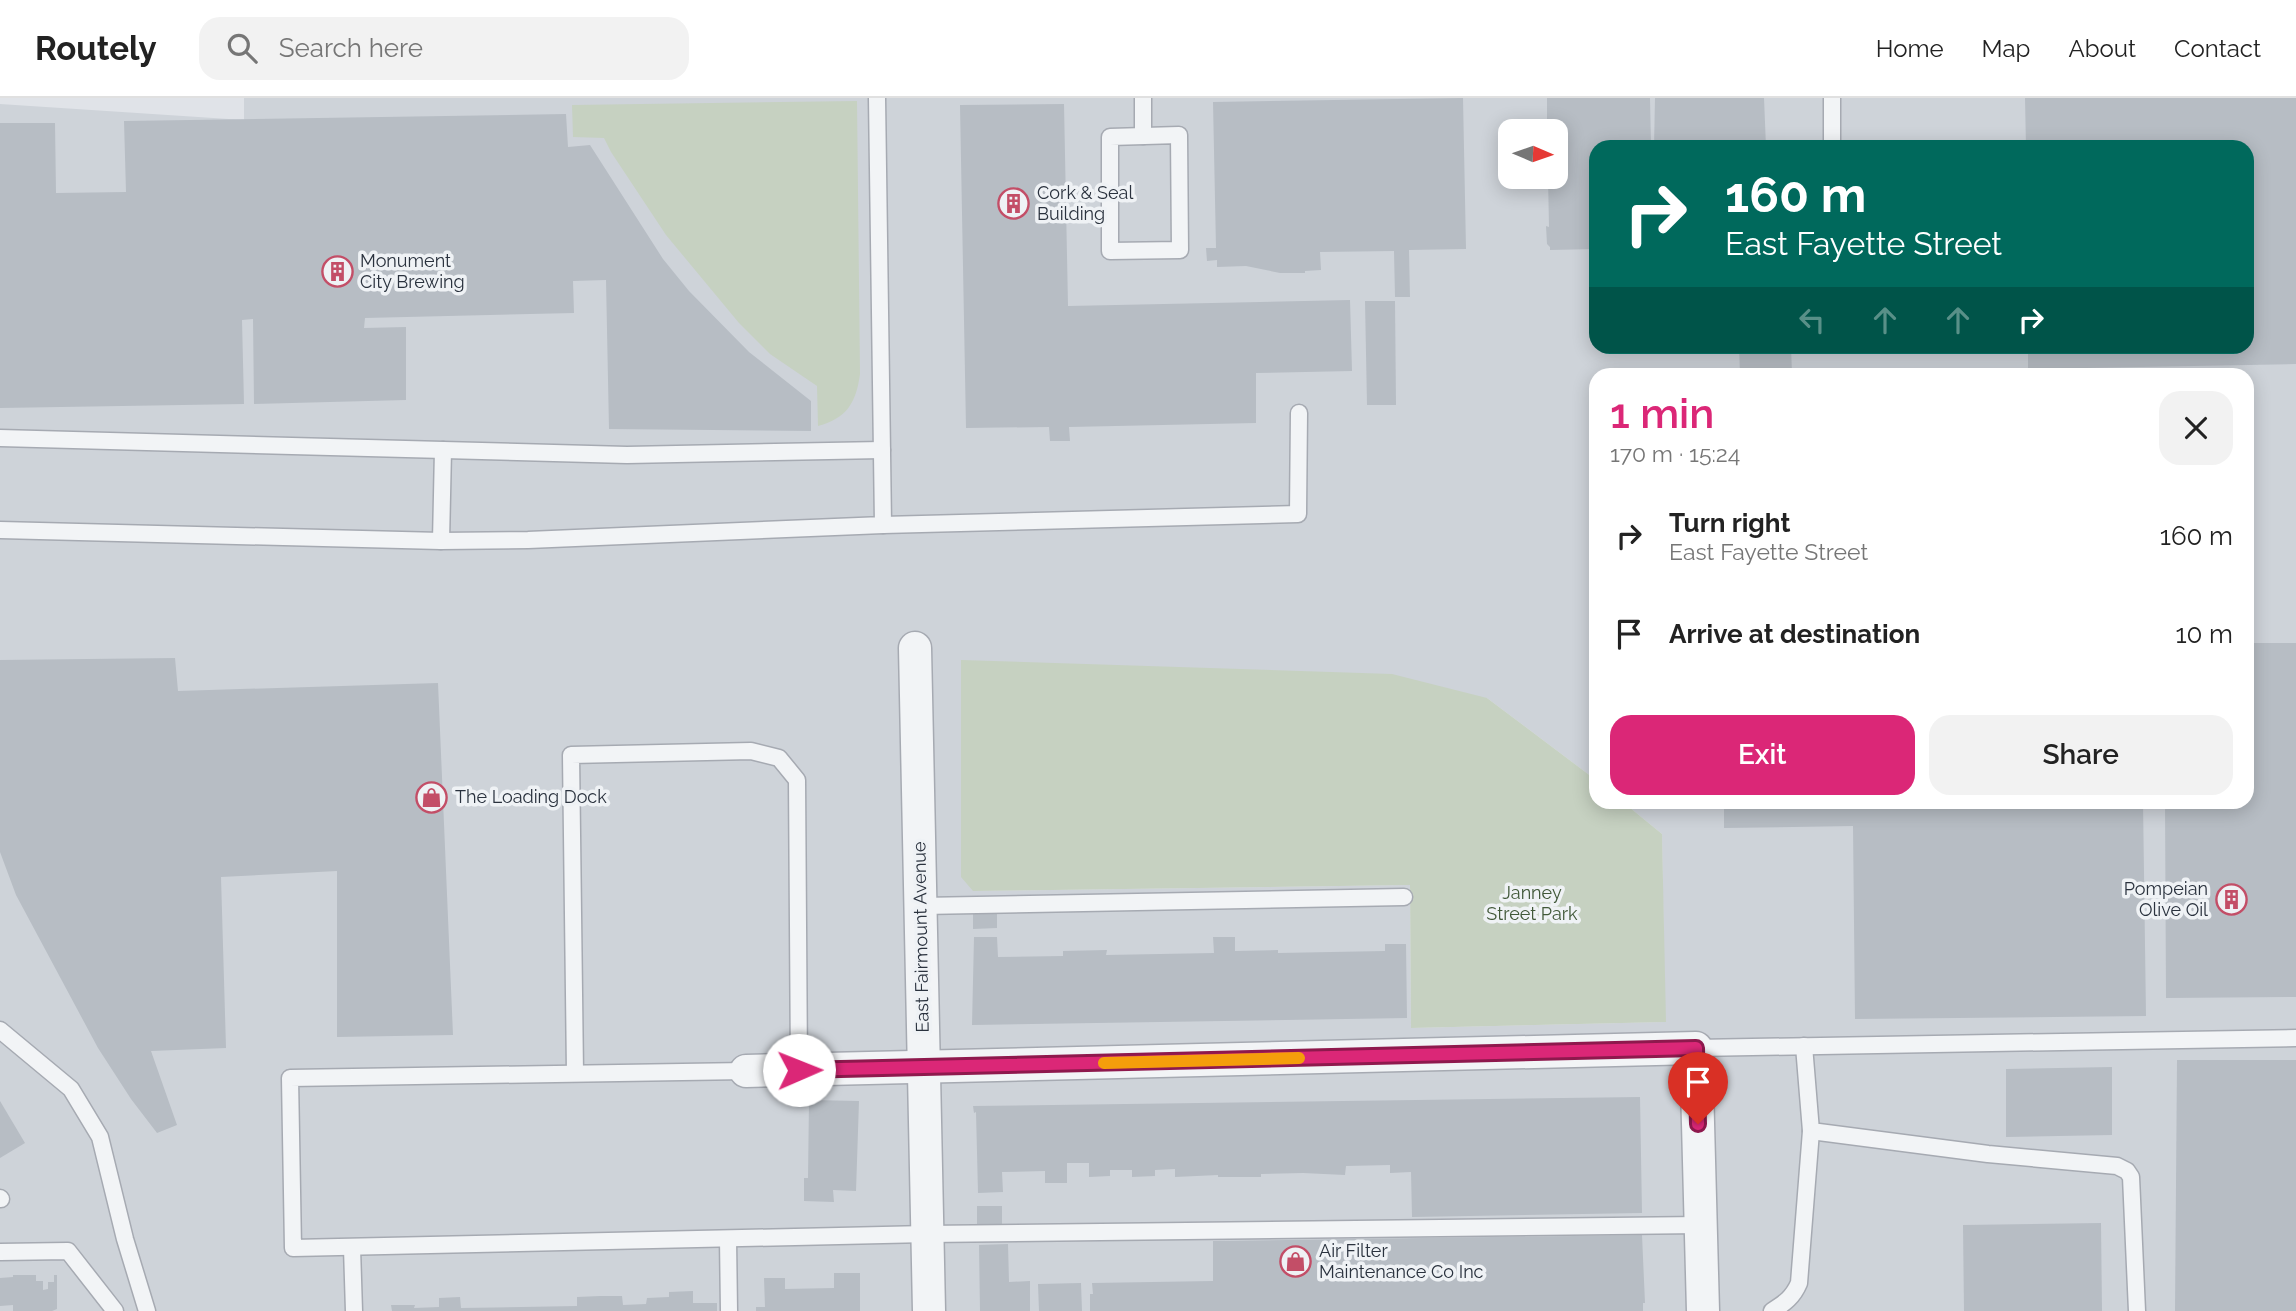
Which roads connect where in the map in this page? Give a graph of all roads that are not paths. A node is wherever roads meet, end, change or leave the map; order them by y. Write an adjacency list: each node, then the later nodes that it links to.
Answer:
1 (877, 98): 9 (lane)
2 (1143, 98): 4 (lane)
3 (1832, 98): 5 (lane)
4 (1143, 136): 4 (lane)
5 (1832, 140)
6 (1299, 413): 10 (lane)
7 (0, 438): 8 (lane)
8 (443, 450): 9 (lane); 12 (lane)
9 (882, 450): 10 (lane)
10 (883, 525): 12 (lane)
11 (0, 530): 12 (lane)
12 (441, 541)
13 (915, 648): 15 (street, East Fairmount Avenue)
14 (1404, 897): 15 (lane)
15 (922, 905): 20 (street, East Fairmount Avenue)
16 (0, 1030): 31 (lane)
17 (2296, 1038): 18 (lane)
18 (1804, 1046): 19 (lane); 24 (lane)
19 (1696, 1048): 20 (street); 25 (street)
20 (922, 1068): 21 (street); 26 (street, East Fairmount Avenue)
21 (799, 1070): 22 (street); 23 (lane)
22 (746, 1071): 23 (lane)
23 (575, 1073): 28 (lane)
24 (1811, 1131): 36 (lane); 37 (lane)
25 (1701, 1225): 26 (lane); 35 (street)
26 (927, 1234): 27 (lane); 34 (street, East Fairmount Avenue)
27 (728, 1239): 28 (lane); 33 (lane)
28 (352, 1248): 32 (lane)
29 (0, 1252): 30 (lane)
30 (115, 1311)
31 (147, 1311)
32 (354, 1311)
33 (729, 1311)
34 (929, 1311)
35 (1703, 1311)
36 (1772, 1311)
37 (2137, 1311)

